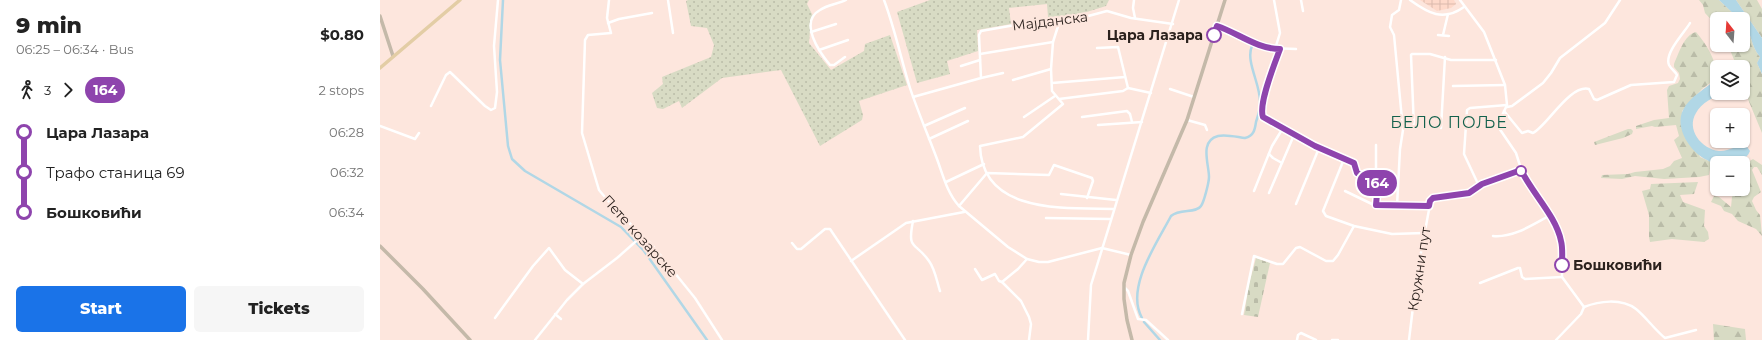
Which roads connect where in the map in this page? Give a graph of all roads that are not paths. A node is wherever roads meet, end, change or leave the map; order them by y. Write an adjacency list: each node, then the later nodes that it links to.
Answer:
1 (460, 0): 41 (main road)
2 (498, 0): 63 (street)
3 (609, 0): 23 (street)
4 (668, 0): 29 (street)
5 (846, 0): 28 (street)
6 (884, 0): 60 (street)
7 (1134, 0): 20 (street)
8 (1179, 0): 26 (street)
9 (1225, 0): 27 (main road)
10 (1274, 0): 36 (street)
11 (1301, 0): 17 (street)
12 (1401, 0): 103 (street)
13 (1410, 0): 19 (street)
14 (1460, 0): 16 (street)
15 (1620, 0): 64 (street)
16 (1464, 7): 19 (street); 45 (street)
17 (1303, 11)
18 (652, 13): 23 (street)
19 (1448, 14): 31 (street)
20 (1135, 18): 22 (street, Мајданска); 26 (street, Мајданска)
21 (380, 19): 41 (main road)
22 (1060, 20): 34 (street); 40 (street, Мајданска)
23 (608, 23): 113 (street, Пете козарске)
24 (1690, 23): 66 (street)
25 (836, 24): 28 (street)
26 (1173, 24): 58 (street)
27 (1217, 26): 36 (street); 61 (main road)
28 (811, 32): 39 (street)
29 (674, 33)
30 (1438, 35): 31 (street)
31 (1443, 36): 32 (street)
32 (1449, 36)
33 (848, 40): 39 (street)
34 (1053, 42): 40 (street); 48 (street)
35 (1098, 48): 50 (street)
36 (1275, 49): 37 (street)
37 (1280, 49): 38 (street); 76 (street)
38 (1296, 49)
39 (818, 50): 42 (street)
40 (980, 54): 44 (street, Мајданска)
41 (393, 56): 47 (main road)
42 (845, 57)
43 (1445, 57): 45 (street); 77 (street); 78 (street)
44 (980, 60): 46 (street); 51 (street, Мајданска)
45 (1496, 60): 54 (street)
46 (961, 66)
47 (380, 68)
48 (1051, 69): 52 (street); 53 (street)
49 (1003, 73): 51 (street)
50 (1125, 77): 53 (street); 56 (street)
51 (981, 78): 60 (street)
52 (1013, 80)
53 (1052, 83): 59 (street)
54 (1505, 85): 55 (street); 64 (street)
55 (1453, 86)
56 (1128, 88): 58 (street); 62 (street)
57 (1170, 89): 61 (street)
58 (1151, 94): 72 (street)
59 (1055, 96): 62 (street); 67 (street)
60 (913, 97): 75 (street)
61 (1194, 97): 70 (main road)
62 (1059, 99): 88 (street)
63 (431, 106)
64 (1507, 106): 66 (street); 93 (street)
65 (965, 108): 75 (street)
66 (1504, 111): 89 (street)
67 (1024, 117)
68 (1082, 117): 71 (street)
69 (968, 120): 82 (street)
70 (1187, 120): 79 (street); 118 (main road)
71 (1132, 122): 72 (street); 73 (street)
72 (1142, 122): 99 (street)
73 (1098, 125)
74 (380, 126): 80 (street)
75 (924, 126): 82 (street)
76 (1283, 128): 81 (street); 85 (street)
77 (1414, 128)
78 (1441, 128)
79 (1207, 130)
80 (419, 133)
81 (1294, 135): 84 (street); 87 (street)
82 (929, 139): 91 (street)
83 (1376, 145): 92 (street)
84 (1319, 148): 86 (street); 100 (street)
85 (1269, 154): 87 (street); 94 (street)
86 (1344, 159): 92 (street); 111 (street)
87 (1282, 163): 96 (street)
88 (984, 164): 90 (street); 91 (street)
89 (1521, 170): 93 (street); 107 (street)
90 (987, 173): 98 (street); 102 (street); 105 (street)
91 (946, 182): 102 (street)
92 (1376, 182): 101 (street)
93 (1479, 186): 104 (street)
94 (1254, 191)
95 (1346, 191): 101 (street)
96 (1269, 193)
97 (1061, 194): 98 (street)
98 (1087, 198): 99 (street)
99 (1116, 200): 105 (street)
100 (1296, 204)
101 (1376, 205): 103 (street)
102 (959, 206): 106 (street)
103 (1397, 206): 104 (street)
104 (1429, 206): 112 (street, Кружни пут)
105 (1113, 209): 109 (street)
106 (964, 212): 110 (street); 119 (street)
107 (1549, 216): 114 (street); 122 (street)
108 (1046, 218): 109 (street)
109 (1110, 219): 117 (street)
110 (913, 221): 120 (street); 127 (street)
111 (1354, 226): 112 (street); 130 (street)
112 (1424, 233): 146 (street, Кружни пут)
113 (642, 236): 125 (street); 136 (street, Пете козарске)
114 (1493, 236)
115 (792, 243): 120 (street)
116 (380, 246): 134 (main road)
117 (1102, 248): 118 (street); 119 (street); 139 (street)
118 (1131, 255): 126 (main road)
119 (1027, 259): 123 (street)
120 (851, 261): 137 (street)
121 (974, 269): 123 (street)
122 (1562, 277): 124 (street); 128 (street)
123 (1002, 282): 138 (street)
124 (1480, 283)
125 (583, 284): 129 (street); 131 (street)
126 (1124, 287): 140 (main road); 141 (street)
127 (940, 291)
128 (1584, 307): 133 (street); 147 (street)
129 (555, 314): 132 (street); 135 (street)
130 (1242, 314)
131 (495, 318)
132 (561, 319)
133 (1696, 330)
134 (470, 340)
135 (535, 340)
136 (722, 340)
137 (905, 340)
138 (1029, 340)
139 (1088, 340)
140 (1132, 340)
141 (1168, 340)
142 (1297, 340): 143 (street)
143 (1316, 340)
144 (1332, 340): 145 (street)
145 (1338, 340)
146 (1408, 340)
147 (1556, 340)

